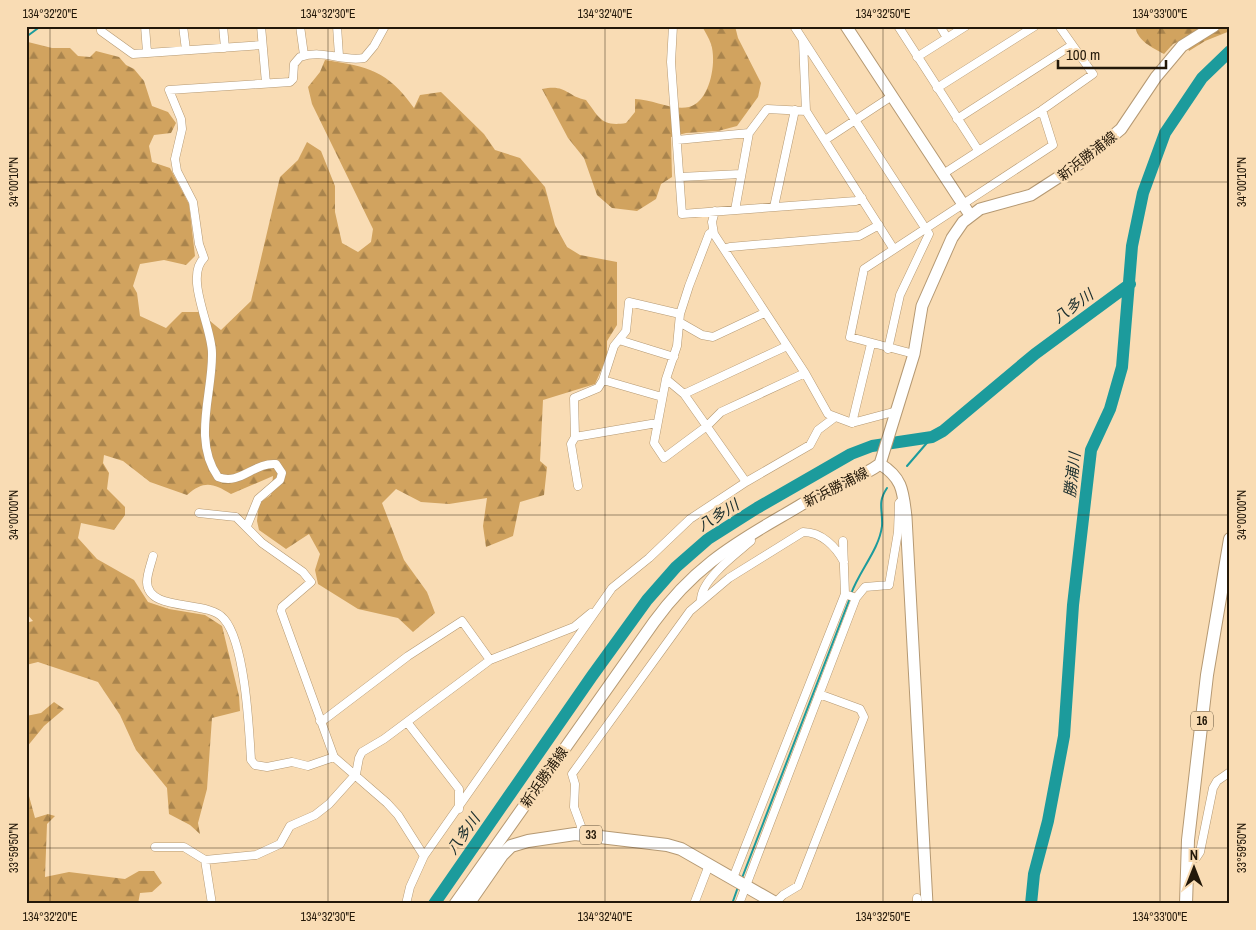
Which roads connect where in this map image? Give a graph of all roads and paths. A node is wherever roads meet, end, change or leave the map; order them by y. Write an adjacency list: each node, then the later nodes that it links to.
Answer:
1 (100, 26): 26 (street)
2 (145, 26): 26 (street)
3 (184, 26): 25 (street)
4 (223, 26): 24 (street)
5 (261, 26): 23 (street)
6 (300, 26): 27 (street)
7 (337, 26): 28 (street)
8 (374, 26): 19 (street)
9 (385, 26): 19 (street)
10 (673, 26): 39 (street)
11 (794, 26): 21 (street)
12 (846, 26): 32 (main road)
13 (898, 26): 29 (street)
14 (940, 26): 20 (street)
15 (966, 26): 20 (street)
16 (1035, 26): 31 (street)
17 (1059, 26): 22 (street)
18 (1214, 26): 50 (main road, 新浜勝浦線)
19 (380, 35): 28 (street)
20 (947, 38): 29 (street)
21 (803, 39): 35 (street); 36 (street)
22 (1072, 44): 34 (street); 37 (street)
23 (262, 45): 24 (street); 30 (street)
24 (225, 48): 25 (street)
25 (186, 50): 26 (street)
26 (147, 52)
27 (304, 55): 28 (street); 30 (street)
28 (339, 56)
29 (917, 57): 31 (street)
30 (266, 83): 81 (street)
31 (937, 88): 37 (street)
32 (892, 96): 36 (street); 43 (main road)
33 (795, 110): 35 (street); 38 (street); 47 (street)
34 (1042, 110): 41 (street); 46 (street)
35 (806, 111): 40 (street)
36 (855, 120): 40 (street); 52 (street)
37 (957, 120): 41 (street)
38 (748, 133): 39 (street); 42 (street)
39 (677, 140): 44 (street)
40 (825, 140): 45 (street)
41 (978, 150): 43 (street)
42 (741, 174): 44 (street); 48 (street)
43 (943, 174): 46 (main road)
44 (680, 177): 49 (street)
45 (862, 198): 47 (street); 51 (street)
46 (962, 203): 50 (main road); 52 (street)
47 (774, 207): 48 (street)
48 (735, 210): 49 (street)
49 (715, 212): 53 (street)
50 (970, 215): 63 (main road, 新浜勝浦線)
51 (879, 225): 54 (street); 55 (street)
52 (925, 228): 54 (street); 62 (street)
53 (713, 231): 55 (street); 57 (street)
54 (893, 248): 60 (street)
55 (724, 249): 56 (street)
56 (764, 313): 58 (street); 61 (street)
57 (680, 314): 58 (street); 59 (street)
58 (681, 323): 64 (street)
59 (619, 340): 64 (street); 67 (street)
60 (871, 344): 62 (street); 73 (street)
61 (787, 346): 65 (street); 68 (street)
62 (888, 349): 63 (street)
63 (914, 354): 70 (main road, 新浜勝浦線)
64 (674, 357): 66 (street)
65 (804, 373): 71 (street); 74 (street)
66 (666, 379): 68 (street); 69 (street)
67 (603, 380): 69 (street); 75 (street)
68 (684, 394): 74 (street)
69 (662, 397): 72 (street)
70 (896, 414): 73 (street); 76 (main road, 新浜勝浦線)
71 (834, 418): 73 (street); 77 (street)
72 (657, 423): 74 (street); 75 (street)
73 (852, 423)
74 (707, 426): 77 (street)
75 (575, 437): 78 (street)
76 (882, 462): 79 (main road); 82 (main road, 新浜勝浦線)
77 (746, 482): 89 (street)
78 (578, 486)
79 (904, 498): 87 (street); 105 (main road)
80 (199, 513): 81 (street)
81 (248, 526): 92 (street)
82 (750, 534): 88 (street); 109 (main road, 新浜勝浦線)
83 (1230, 539): 101 (main road, 16)
84 (843, 541): 86 (street)
85 (153, 556): 94 (street)
86 (844, 562): 87 (street); 88 (street)
87 (851, 596): 91 (street); 104 (street)
88 (701, 601): 98 (street)
89 (596, 611): 90 (street); 97 (street)
90 (490, 660): 92 (street); 93 (street)
91 (819, 694): 104 (street); 106 (street)
92 (320, 720): 94 (street)
93 (407, 722): 96 (street); 97 (street)
94 (334, 757): 96 (street)
95 (1230, 772): 101 (street)
96 (356, 774): 100 (street); 102 (street)
97 (459, 810): 100 (street)
98 (580, 835): 103 (main road, 33); 110 (main road, 33)
99 (155, 847): 102 (street)
100 (424, 856): 108 (street)
101 (1188, 859): 113 (main road, 16)
102 (205, 860): 107 (street)
103 (709, 865): 104 (main road, 33); 111 (street)
104 (740, 882): 106 (main road, 33); 112 (street)
105 (920, 902)
106 (776, 903)
107 (212, 904)
108 (406, 904)
109 (455, 904)
110 (468, 904)
111 (694, 904)
112 (739, 904)
113 (1186, 904)

